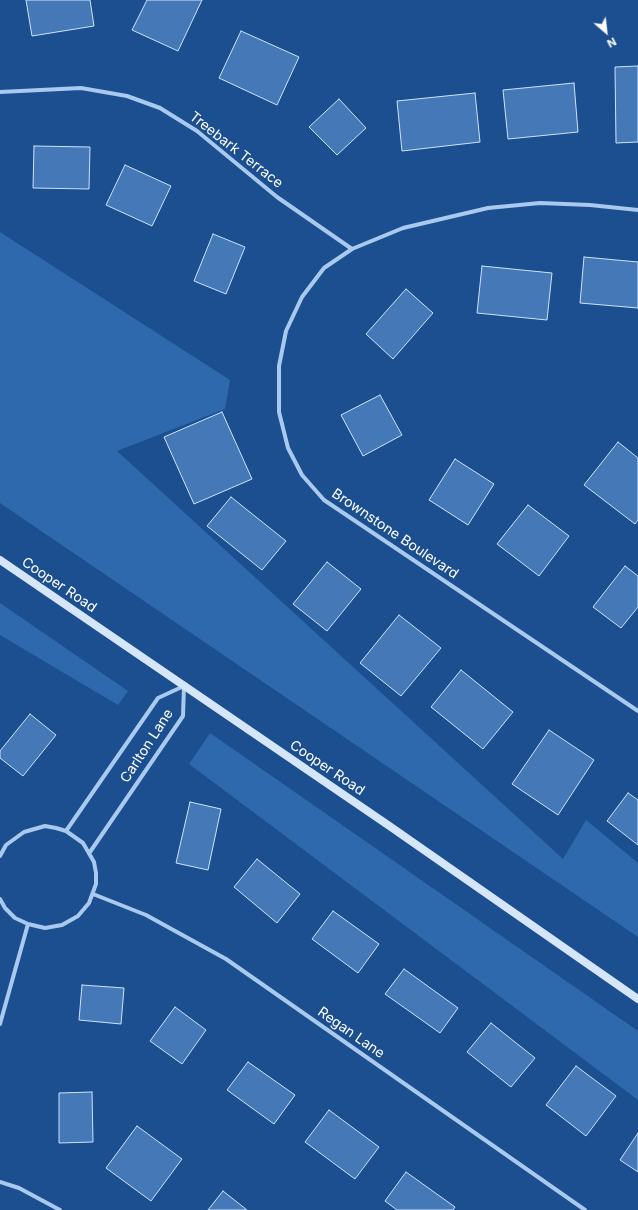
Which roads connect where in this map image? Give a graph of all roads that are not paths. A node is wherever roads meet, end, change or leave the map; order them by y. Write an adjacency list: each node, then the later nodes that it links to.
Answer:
1 (0, 92): 3 (street, Treebark Terrace)
2 (638, 210): 3 (street, Brownstone Boulevard)
3 (352, 249): 6 (street, Brownstone Boulevard)
4 (0, 560): 5 (street, Cooper Road)
5 (184, 686): 7 (street, Carlton Lane); 8 (street, Carlton Lane); 13 (street, Cooper Road)
6 (638, 711)
7 (66, 831): 8 (street); 9 (street)
8 (90, 852): 10 (street)
9 (0, 855)
10 (93, 894): 12 (street); 17 (street, Regan Lane)
11 (0, 899): 12 (street)
12 (28, 924): 14 (street)
13 (638, 999)
14 (0, 1024)
15 (0, 1182): 16 (street)
16 (60, 1210)
17 (585, 1210)

